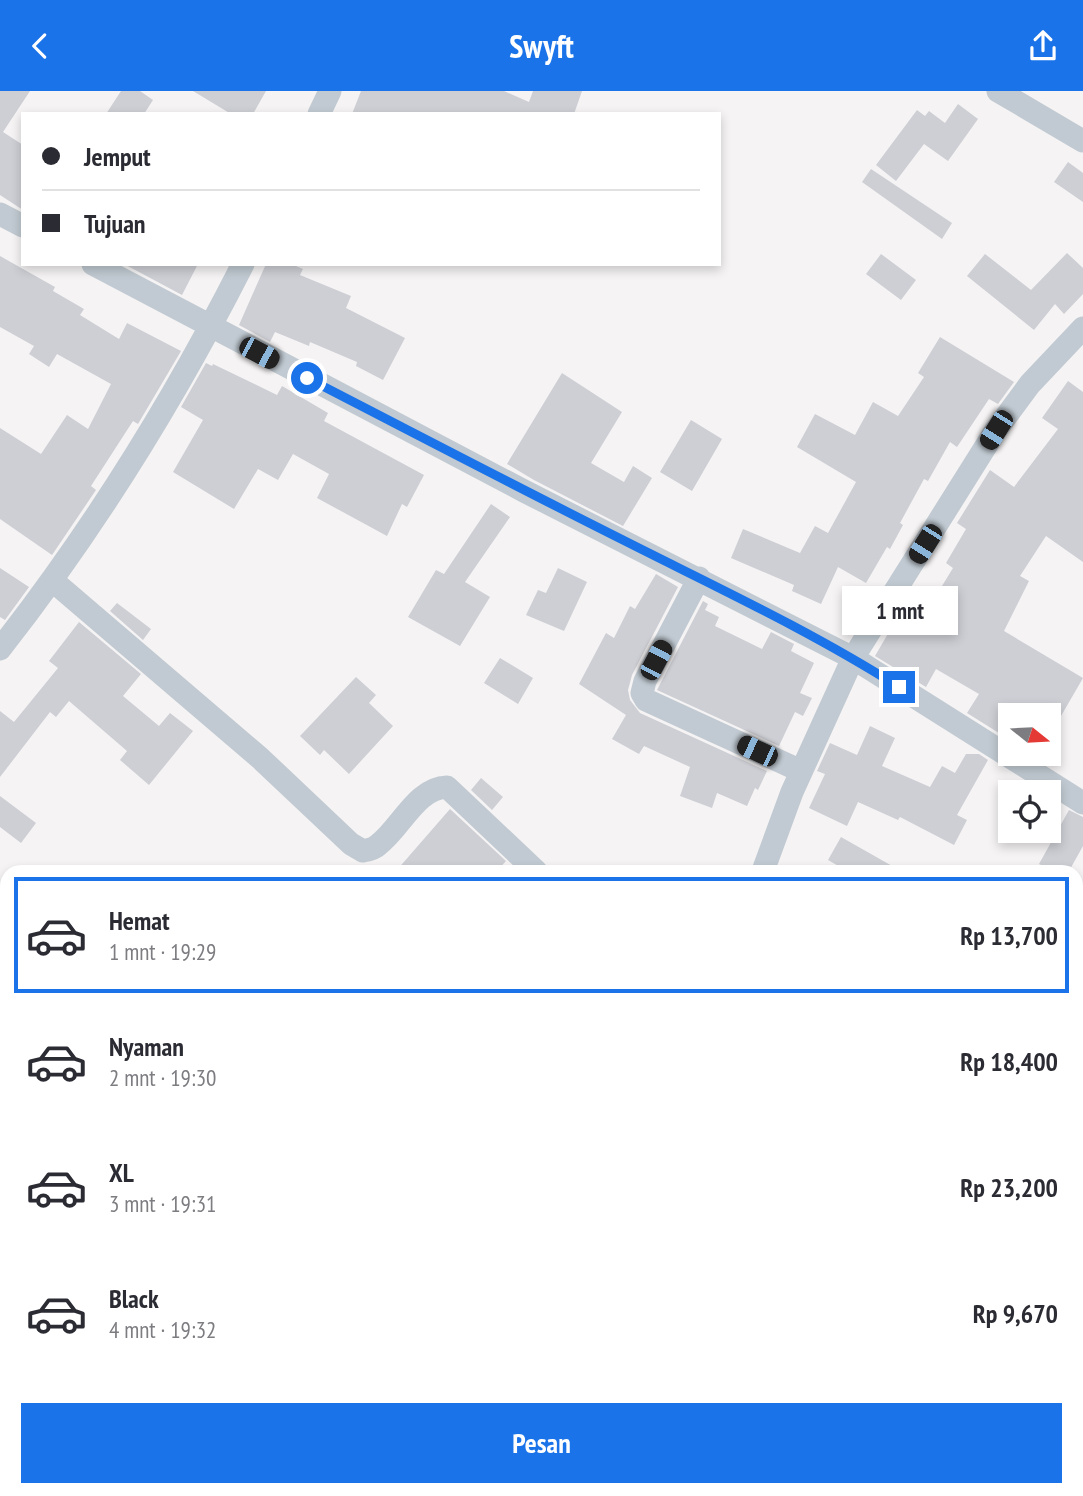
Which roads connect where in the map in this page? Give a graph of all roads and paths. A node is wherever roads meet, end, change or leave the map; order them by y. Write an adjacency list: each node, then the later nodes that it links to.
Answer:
1 (330, 91): 3 (street)
2 (998, 91): 4 (street)
3 (320, 112)
4 (1083, 141)
5 (0, 214): 6 (street)
6 (21, 225)
7 (97, 266): 9 (street)
8 (242, 266): 9 (street)
9 (211, 328): 11 (street); 12 (street)
10 (1083, 328): 14 (street)
11 (699, 579): 14 (street); 15 (street)
12 (53, 581): 13 (street); 17 (street)
13 (0, 649)
14 (853, 658): 15 (street); 16 (street)
15 (801, 771): 18 (street)
16 (1083, 803)
17 (530, 865)
18 (765, 865)

